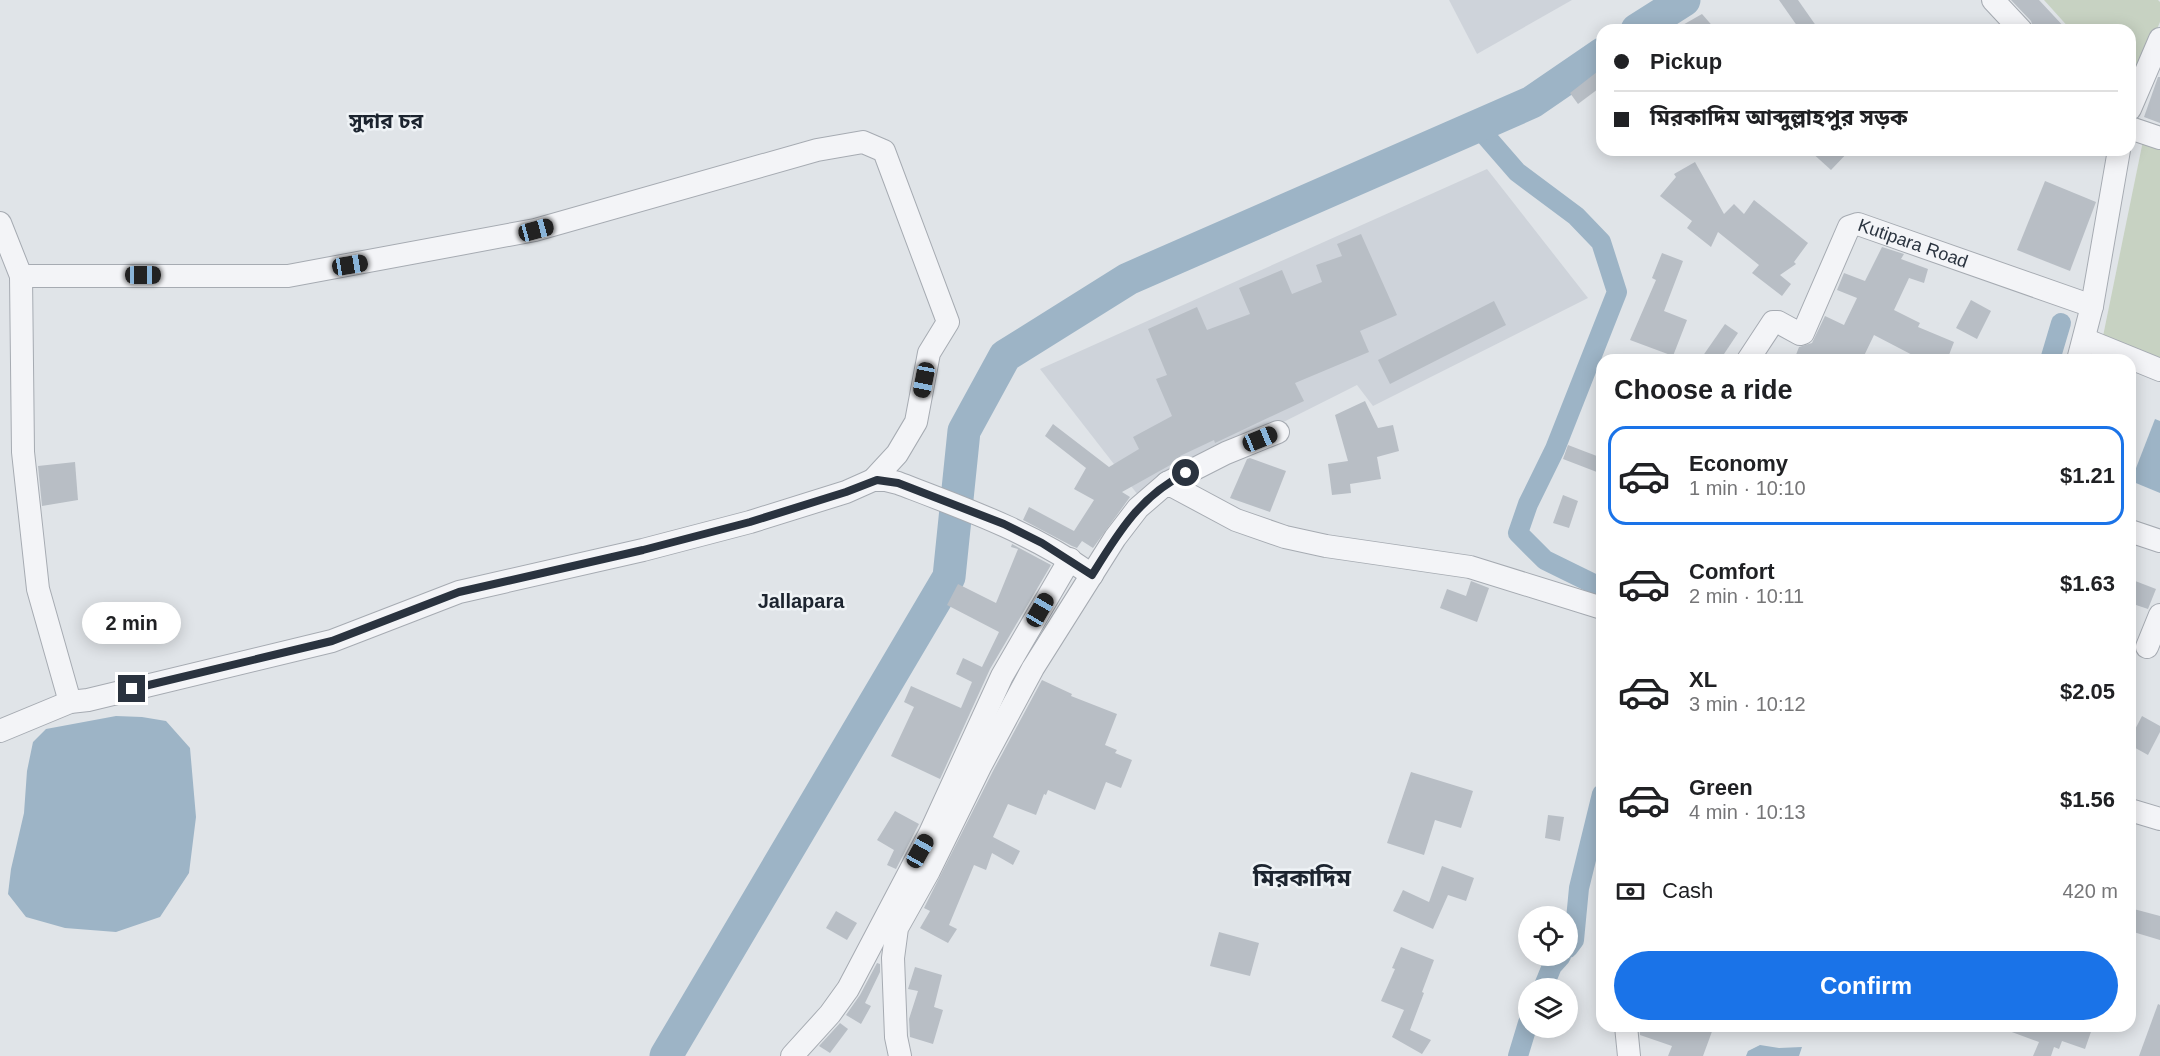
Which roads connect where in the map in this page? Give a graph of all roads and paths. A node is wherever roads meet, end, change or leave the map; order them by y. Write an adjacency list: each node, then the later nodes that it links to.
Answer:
1 (1994, 0): 2 (street)
2 (2016, 24)
3 (2160, 39): 4 (street)
4 (2136, 95)
5 (2136, 130): 6 (street)
6 (2160, 138)
7 (2118, 156): 10 (street)
8 (0, 223): 9 (street)
9 (21, 276): 17 (street); 26 (street)
10 (2092, 306): 11 (street); 12 (street, Kutipara Road)
11 (2081, 350): 13 (street)
12 (1752, 354)
13 (2097, 354)
14 (2136, 364): 15 (street)
15 (2160, 370)
16 (1278, 432): 18 (street)
17 (873, 480): 21 (street); 26 (street)
18 (1167, 483): 22 (street); 23 (street)
19 (2136, 533): 20 (street)
20 (2160, 541)
21 (1070, 559): 22 (street); 31 (street)
22 (1092, 575): 32 (street)
23 (1596, 606)
24 (2160, 615): 25 (street)
25 (2147, 647)
26 (70, 702): 27 (street)
27 (0, 731)
28 (2136, 812): 29 (street)
29 (2160, 819)
30 (1627, 1032): 33 (street)
31 (792, 1056)
32 (900, 1056)
33 (1629, 1056)

